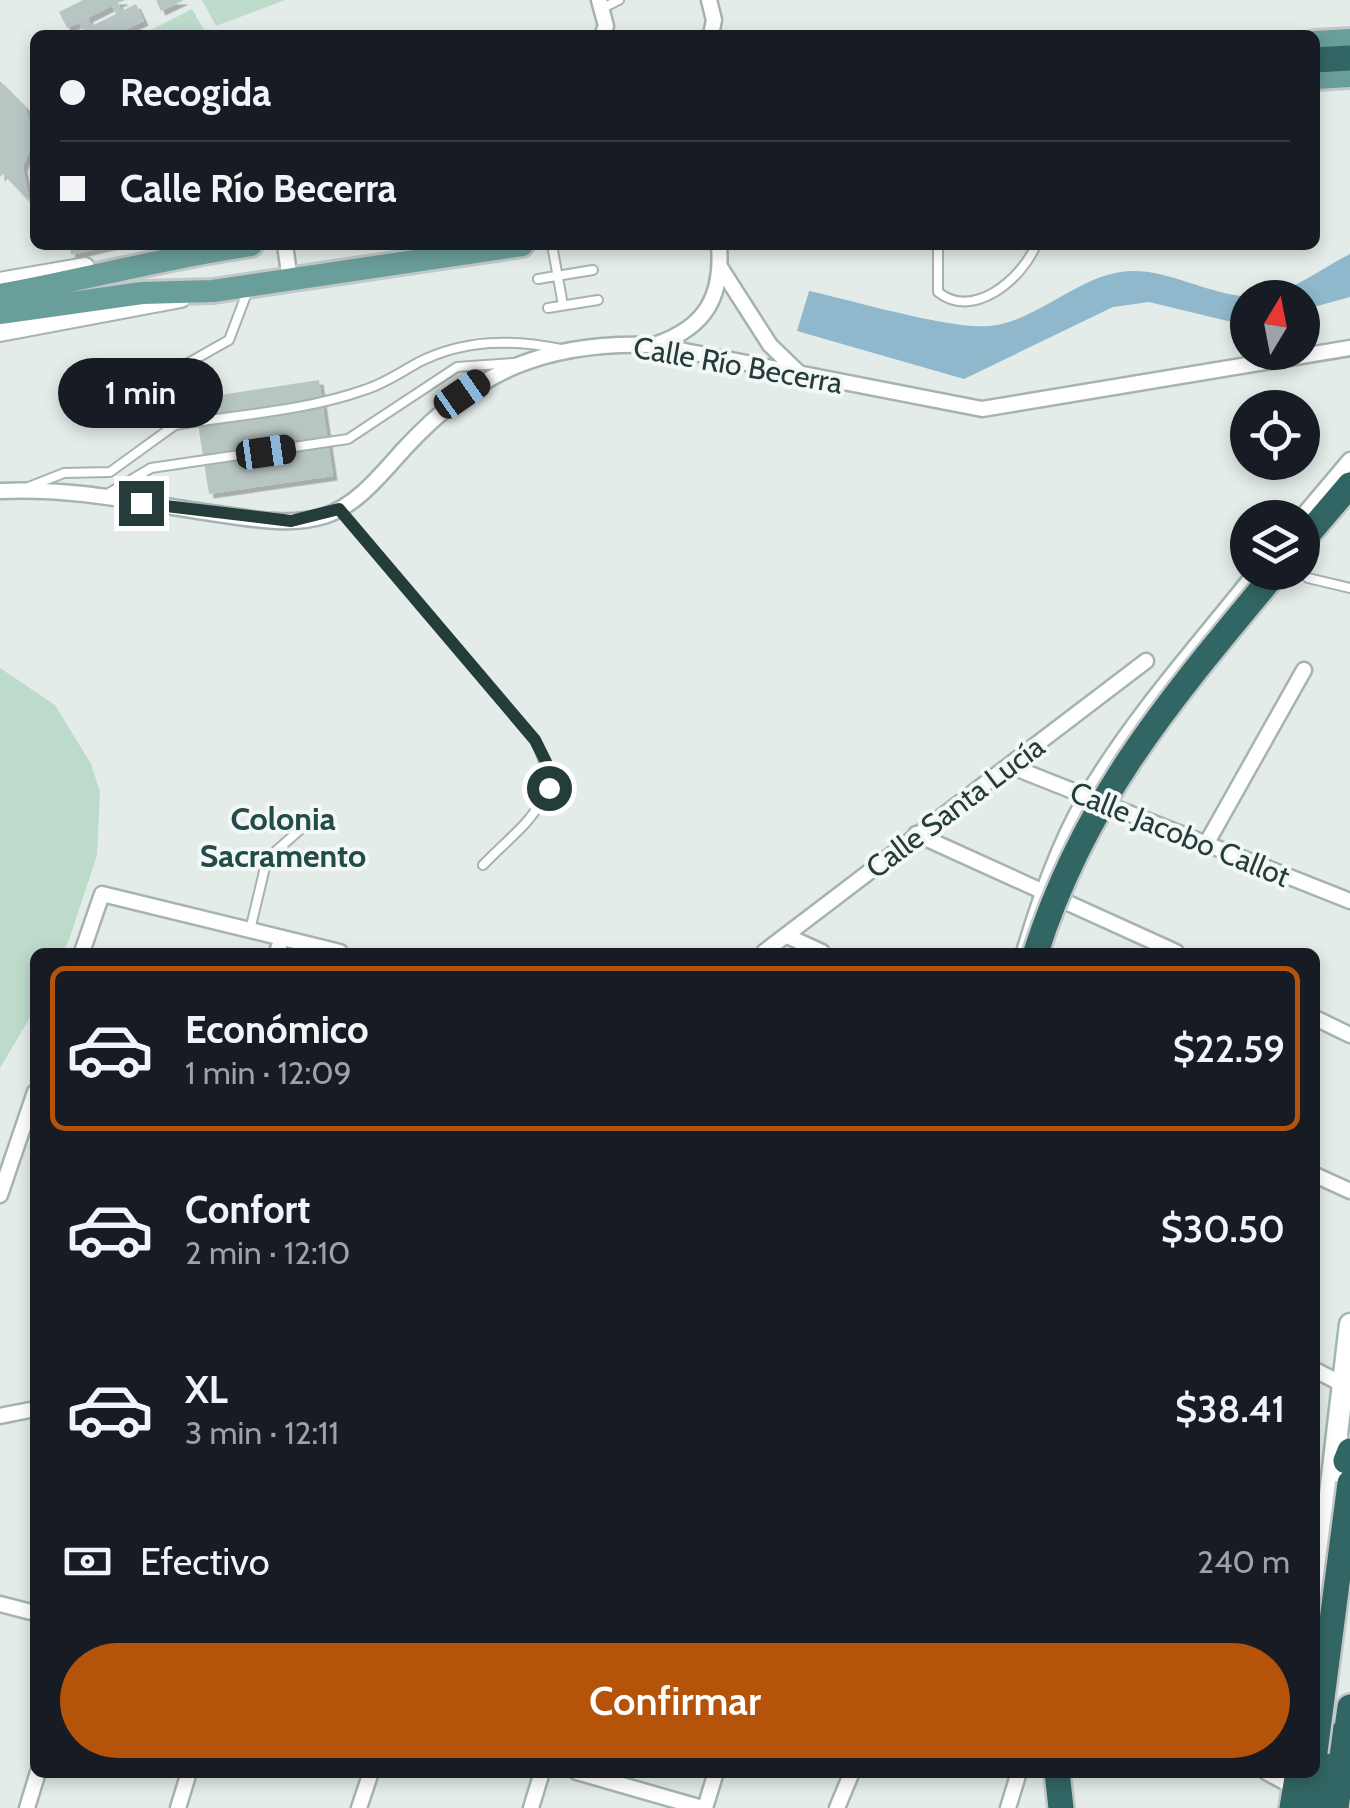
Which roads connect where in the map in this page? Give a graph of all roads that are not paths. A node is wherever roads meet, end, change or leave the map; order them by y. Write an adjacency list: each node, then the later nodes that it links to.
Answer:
1 (619, 0): 3 (lane)
2 (708, 0): 5 (street)
3 (600, 5): 4 (street)
4 (604, 30)
5 (712, 30)
6 (1350, 40): 7 (main road)
7 (1320, 42)
8 (1350, 58): 9 (highway)
9 (1320, 60)
10 (1350, 76): 11 (main road)
11 (1320, 78)
12 (214, 250): 19 (main road)
13 (286, 250): 23 (street)
14 (489, 250): 23 (main road)
15 (553, 250): 22 (lane)
16 (719, 250): 20 (street)
17 (938, 250): 18 (lane)
18 (1033, 250)
19 (185, 254): 25 (street); 30 (main road)
20 (720, 267): 31 (street); 35 (street)
21 (593, 270): 22 (lane)
22 (558, 276): 24 (lane); 28 (lane)
23 (290, 280): 26 (main road)
24 (538, 280)
25 (0, 282)
26 (249, 286): 30 (main road); 36 (lane)
27 (598, 300): 28 (lane)
28 (562, 305): 29 (lane)
29 (548, 308)
30 (2, 313)
31 (654, 345): 33 (street, Calle Río Becerra); 35 (street, Calle Río Becerra)
32 (1350, 348): 35 (street, Calle Río Becerra)
33 (566, 350): 34 (street, Calle Río Becerra); 36 (lane)
34 (518, 363): 41 (lane); 43 (street, Calle Río Becerra)
35 (799, 374)
36 (175, 425): 39 (lane)
37 (1350, 460): 42 (street)
38 (1350, 485): 44 (highway)
39 (22, 490): 40 (street, Calle Río Becerra); 41 (street, Calle Río Becerra)
40 (0, 492)
41 (102, 498): 43 (street, Calle Río Becerra)
42 (1316, 500)
43 (339, 509): 56 (lane)
44 (1320, 520)
45 (1320, 581): 46 (lane)
46 (1350, 588)
47 (1242, 590): 52 (street)
48 (1261, 590): 67 (highway, bridge)
49 (1146, 661): 51 (street, Calle Santa Lucía)
50 (1304, 670): 55 (street)
51 (1010, 766): 52 (street, Calle Jacobo Callot); 54 (street, Calle Santa Lucía)
52 (1086, 797): 55 (street, Calle Jacobo Callot); 57 (street)
53 (303, 827): 59 (lane)
54 (916, 834): 57 (street); 60 (street, Calle Santa Lucía)
55 (1206, 846): 58 (street, Calle Jacobo Callot)
56 (483, 865)
57 (1042, 890): 66 (street); 68 (street)
58 (1350, 901)
59 (250, 930): 61 (street); 62 (street)
60 (788, 936): 64 (street, Calle Santa Lucía); 65 (street)
61 (279, 945): 63 (street)
62 (83, 948)
63 (305, 948)
64 (770, 948)
65 (814, 948)
66 (1025, 948)
67 (1037, 948)
68 (1167, 948)
69 (1320, 1020): 70 (street)
70 (1350, 1035)
71 (30, 1107): 74 (street)
72 (1320, 1177): 73 (street)
73 (1350, 1190)
74 (0, 1195)
75 (1350, 1324): 77 (main road)
76 (1320, 1373): 77 (street)
77 (1342, 1384): 81 (main road)
78 (30, 1410): 79 (street)
79 (0, 1416)
80 (1349, 1465): 85 (highway); 87 (highway, bridge)
81 (1320, 1551)
82 (1350, 1569): 88 (highway)
83 (0, 1604): 84 (street)
84 (30, 1612)
85 (1320, 1631)
86 (1350, 1707): 110 (highway)
87 (1320, 1710)
88 (1320, 1748)
89 (1350, 1770): 111 (highway)
90 (36, 1778): 101 (street)
91 (187, 1778): 102 (street)
92 (369, 1778): 103 (street)
93 (540, 1778): 104 (street)
94 (599, 1778): 105 (street)
95 (714, 1778): 105 (street)
96 (850, 1778): 106 (street)
97 (1017, 1778): 107 (street)
98 (1058, 1778): 108 (highway)
99 (1315, 1778): 109 (highway)
100 (1296, 1787): 109 (highway)
101 (27, 1808)
102 (178, 1808)
103 (359, 1808)
104 (532, 1808)
105 (704, 1808)
106 (837, 1808)
107 (1008, 1808)
108 (1061, 1808)
109 (1310, 1808)
110 (1336, 1808)
111 (1344, 1808)

